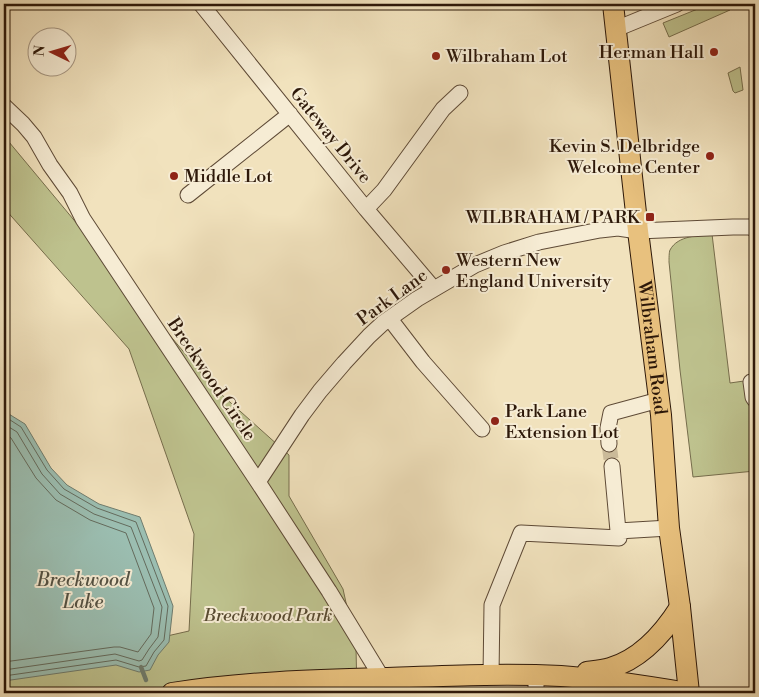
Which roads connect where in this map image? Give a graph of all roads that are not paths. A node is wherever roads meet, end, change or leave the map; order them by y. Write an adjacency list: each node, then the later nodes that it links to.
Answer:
1 (201, 4): 7 (street, Gateway Drive)
2 (613, 4): 4 (main road, Wilbraham Road)
3 (677, 4): 4 (street)
4 (616, 29): 11 (main road, Wilbraham Road)
5 (460, 93): 9 (street)
6 (4, 106): 20 (street, Breckwood Circle)
7 (290, 114): 8 (street); 9 (street, Gateway Drive)
8 (188, 196)
9 (366, 209): 12 (street, Gateway Drive)
10 (755, 229): 11 (street, Park Lane)
11 (638, 232): 12 (street, Park Lane); 15 (main road, Wilbraham Road)
12 (434, 289): 13 (street, Park Lane)
13 (390, 318): 17 (street); 20 (street, Park Lane)
14 (751, 382): 16 (street)
15 (659, 400): 18 (street); 21 (main road, Wilbraham Road)
16 (755, 400)
17 (482, 429)
18 (609, 444)
19 (612, 466): 22 (street)
20 (258, 482): 27 (street, Breckwood Circle)
21 (669, 528): 22 (street); 23 (main road, Wilbraham Road)
22 (618, 531): 24 (street)
23 (680, 608): 25 (main road); 31 (main road, Wilbraham Road)
24 (491, 676): 26 (main road); 27 (main road)
25 (564, 676): 26 (main road); 29 (main road)
26 (536, 684)
27 (390, 686): 28 (main road)
28 (304, 687): 30 (main road)
29 (618, 687): 31 (main road)
30 (172, 693)
31 (689, 693)

